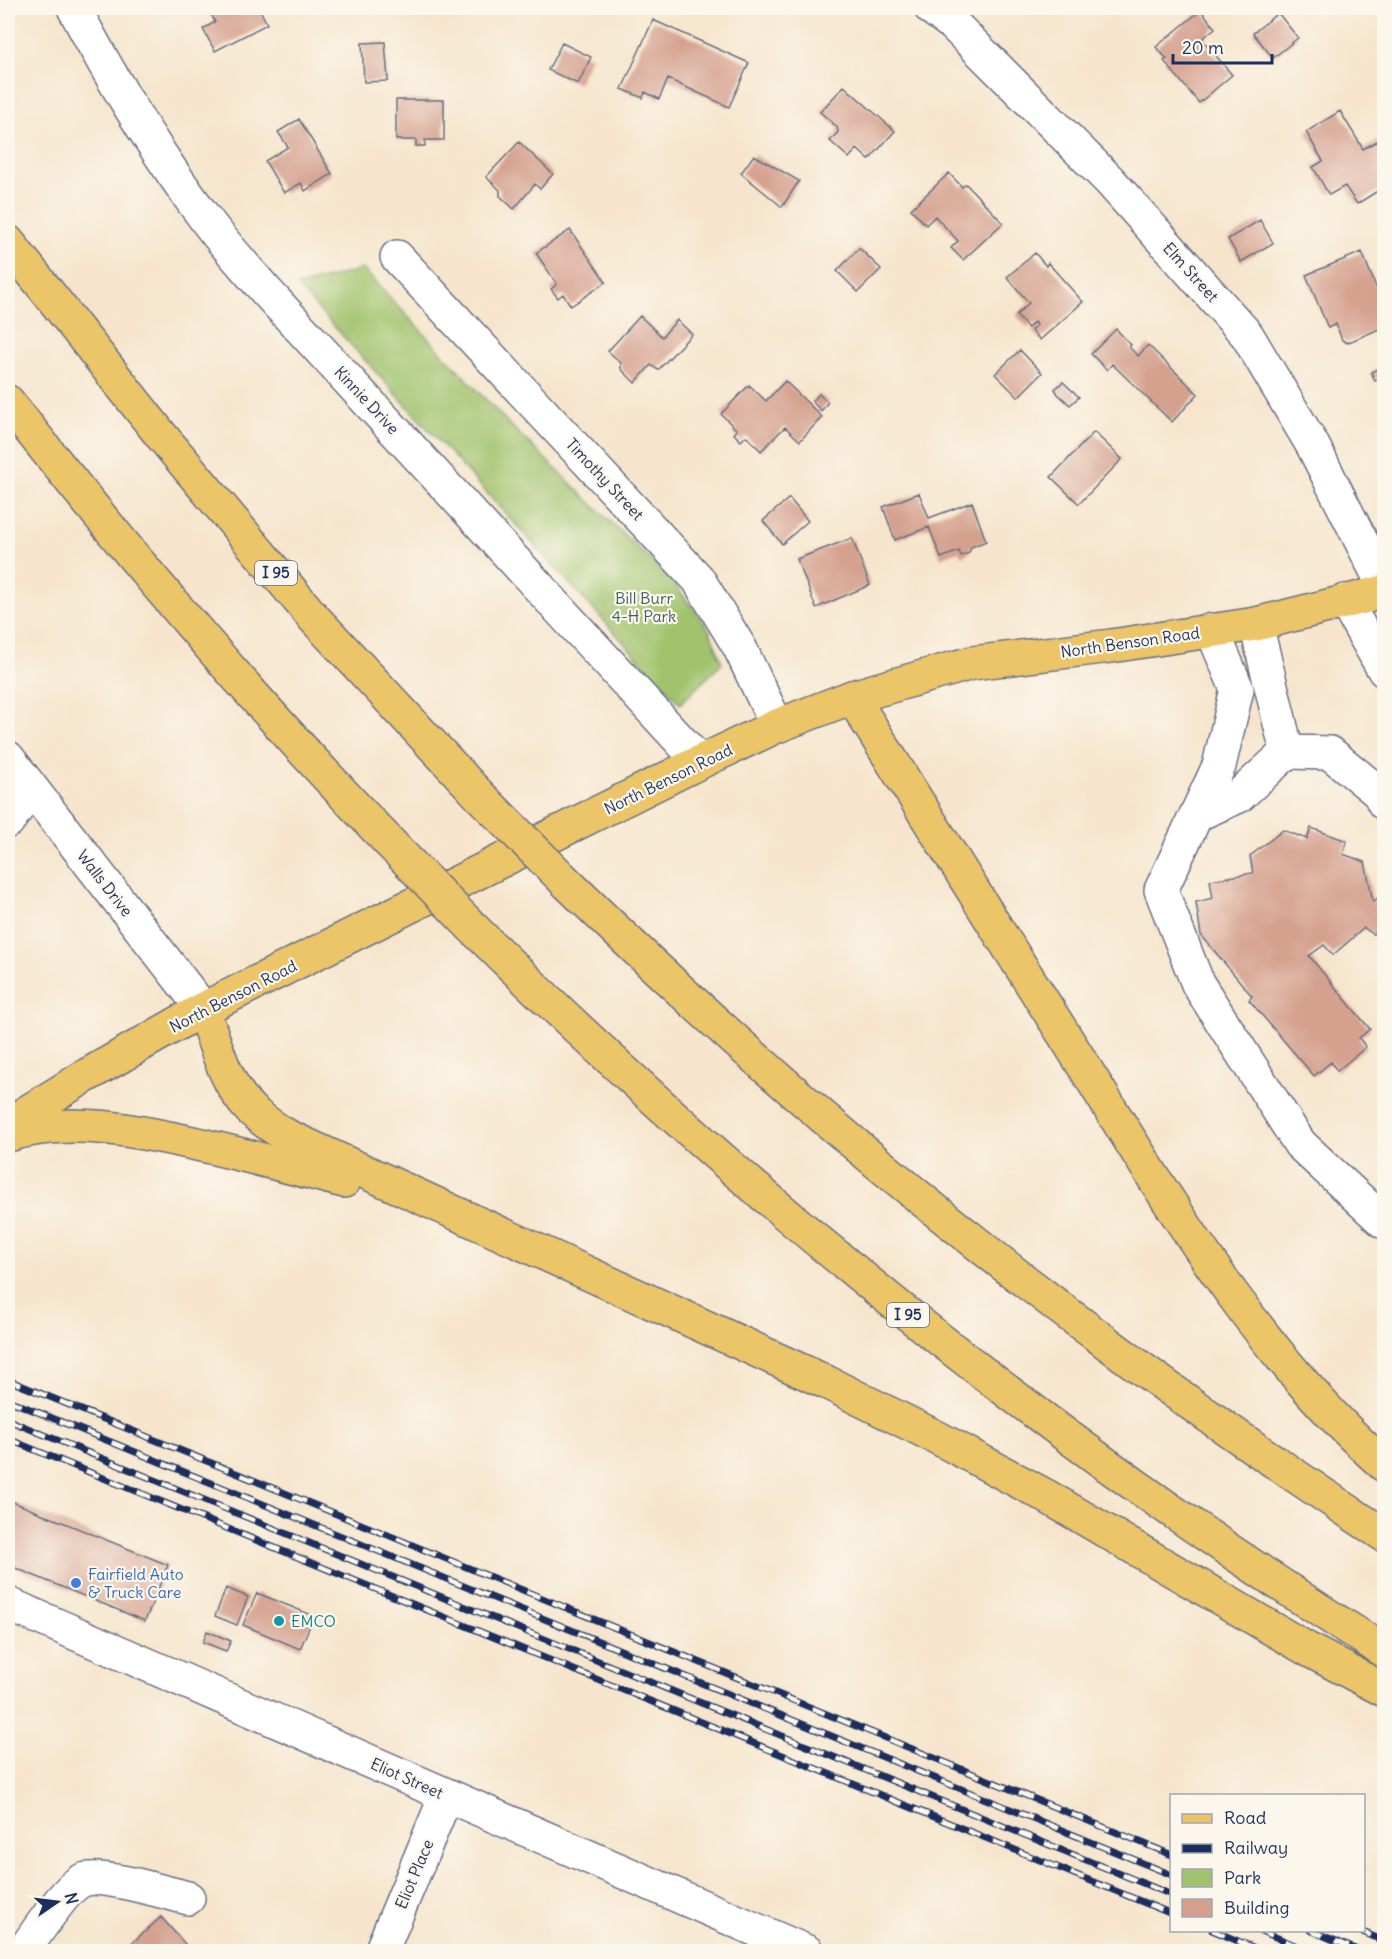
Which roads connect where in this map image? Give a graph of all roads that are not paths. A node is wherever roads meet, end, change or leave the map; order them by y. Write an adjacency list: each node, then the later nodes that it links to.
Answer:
1 (74, 8): 18 (street, Kinnie Drive)
2 (931, 8): 8 (street, Elm Street)
3 (8, 220): 6 (main road)
4 (8, 242): 6 (main road, I 95)
5 (398, 257): 15 (street, Timothy Street)
6 (85, 340): 29 (main road, I 95, bridge)
7 (10, 405): 31 (main road, I 95, bridge)
8 (1384, 586)
9 (1384, 592): 10 (main road, North Benson Road)
10 (1345, 601): 11 (main road, North Benson Road); 13 (street)
11 (1256, 624): 12 (main road, North Benson Road); 16 (street)
12 (1212, 630): 14 (main road, North Benson Road); 21 (street)
13 (1384, 670)
14 (852, 697): 15 (main road, North Benson Road); 28 (main road)
15 (777, 726): 18 (main road, North Benson Road)
16 (1287, 752): 20 (street); 21 (street)
17 (8, 758): 19 (street, Walls Drive)
18 (700, 762): 23 (main road, North Benson Road)
19 (32, 789): 22 (street); 23 (street, Walls Drive)
20 (1384, 803)
21 (1198, 814): 26 (street)
22 (8, 821)
23 (203, 1009): 24 (main road, North Benson Road); 27 (main road)
24 (8, 1124)
25 (8, 1135): 27 (main road)
26 (1384, 1222)
27 (494, 1231): 32 (main road)
28 (1384, 1465)
29 (1384, 1535)
30 (8, 1605): 33 (street, Eliot Street)
31 (1384, 1651)
32 (1384, 1690)
33 (446, 1796): 36 (street, Eliot Place); 37 (street, Eliot Street)
34 (189, 1898): 35 (street)
35 (23, 1952)
36 (381, 1952)
37 (807, 1952)

